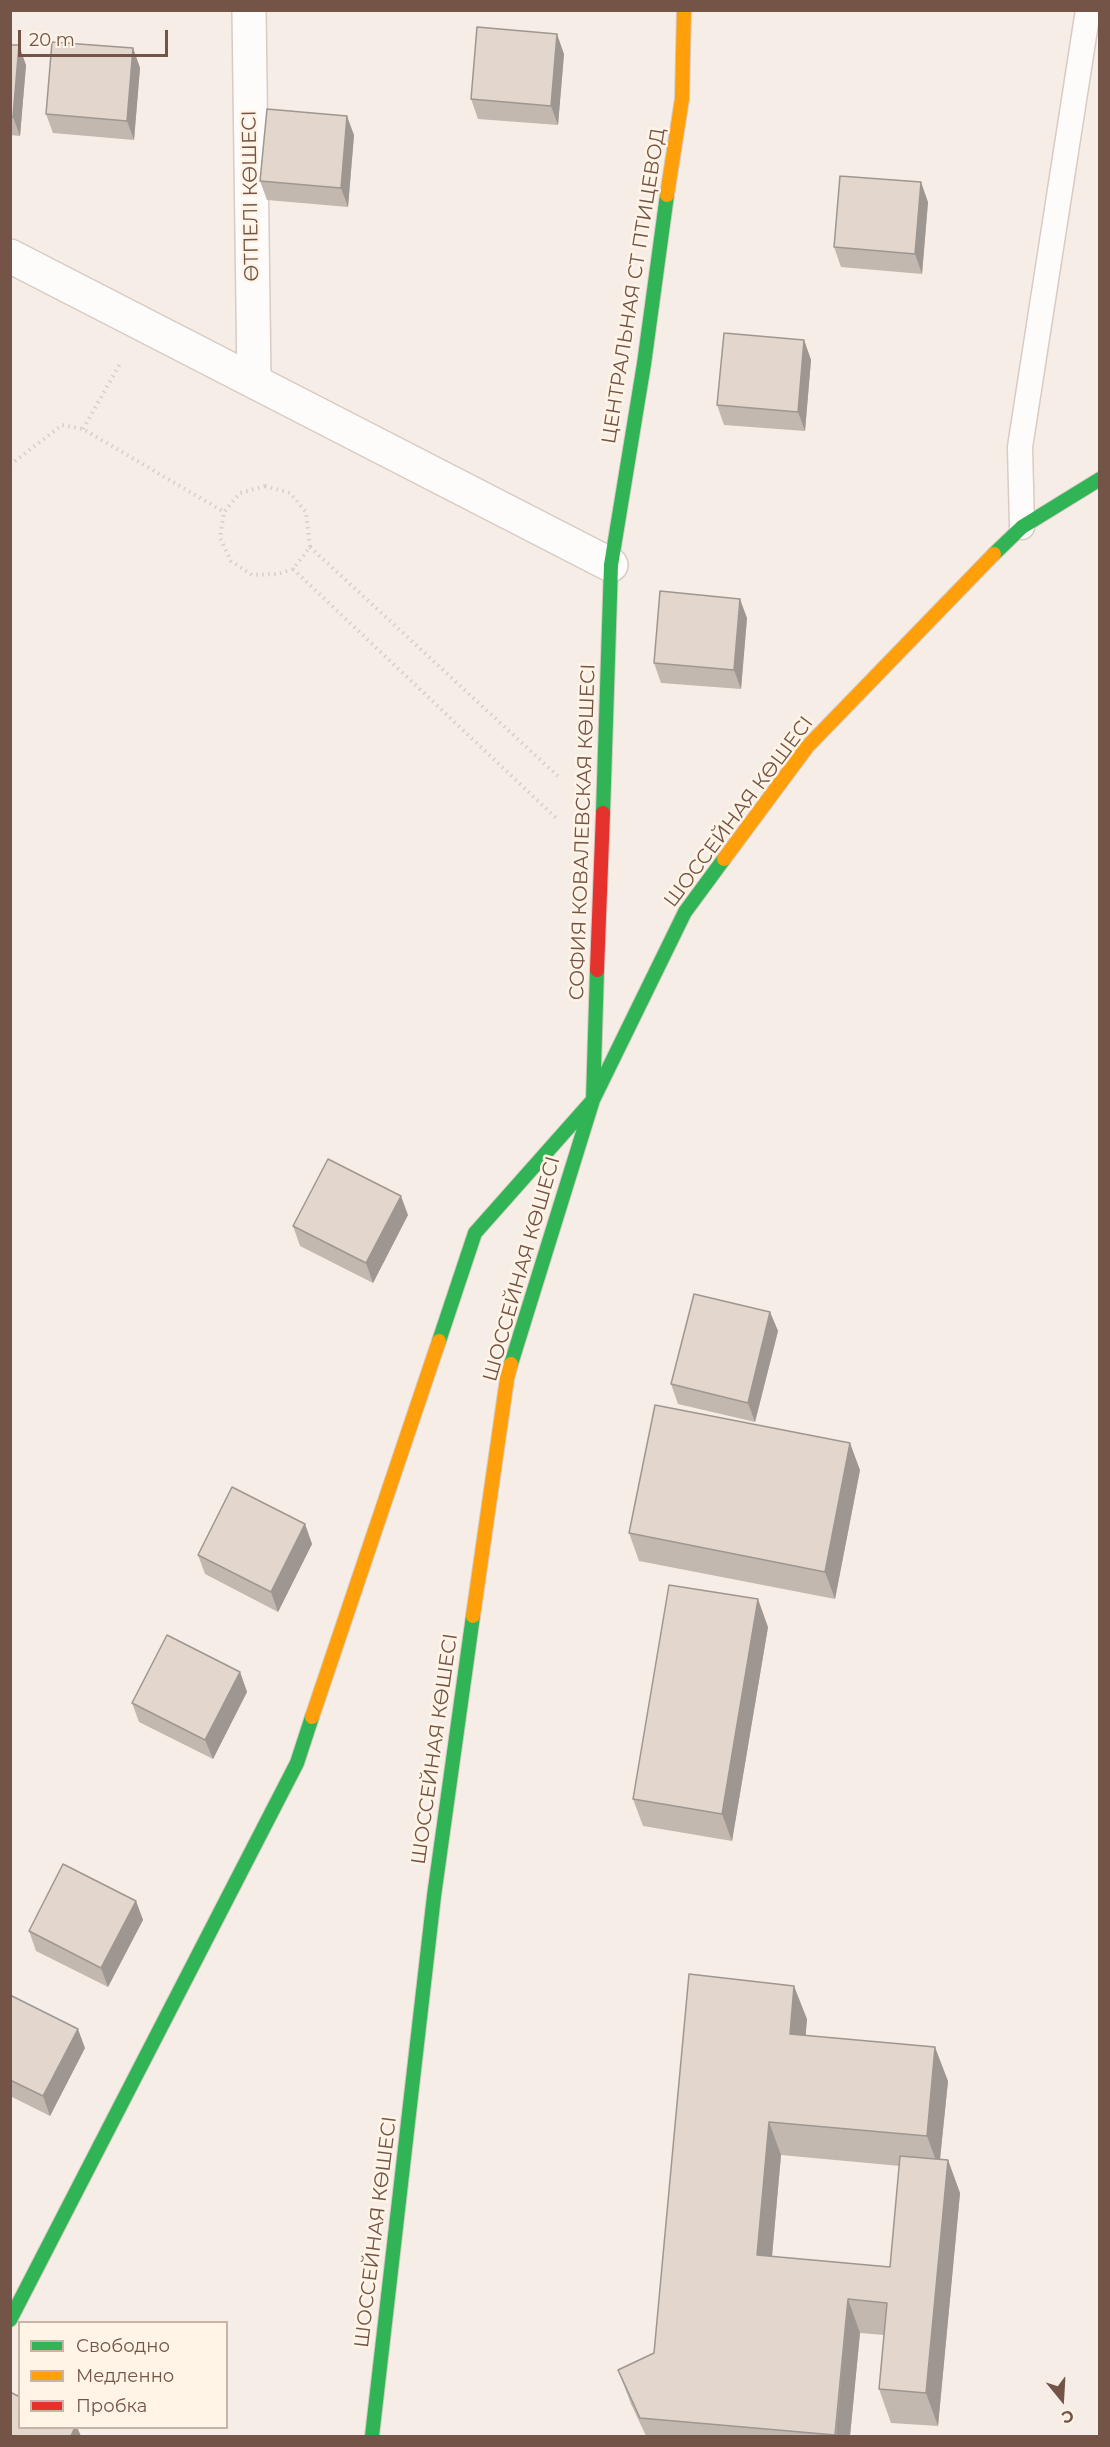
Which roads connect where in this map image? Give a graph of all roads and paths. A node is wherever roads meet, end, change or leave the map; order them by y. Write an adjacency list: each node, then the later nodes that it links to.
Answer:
1 (249, 10): 6 (street, ӨТПЕЛІ КӨШЕСІ)
2 (684, 10): 13 (street, ЦЕНТРАЛЬНАЯ СТ ПТИЦЕВОД)
3 (1088, 10): 11 (lane)
4 (10, 256): 5 (street)
5 (143, 324): 6 (street); 7 (path)
6 (254, 381): 13 (street)
7 (84, 429): 8 (path); 10 (path)
8 (10, 465)
9 (1100, 479): 11 (street, ШОССЕЙНАЯ КӨШЕСІ)
10 (224, 512): 12 (path); 14 (path)
11 (1022, 527): 17 (street, ШОССЕЙНАЯ КӨШЕСІ)
12 (310, 547): 14 (path); 15 (path)
13 (610, 565): 15 (street, СОФИЯ КОВАЛЕВСКАЯ КӨШЕСІ)
14 (292, 569): 16 (path)
15 (603, 818): 16 (street, СОФИЯ КОВАЛЕВСКАЯ КӨШЕСІ)
16 (602, 862): 17 (street, СОФИЯ КОВАЛЕВСКАЯ КӨШЕСІ)
17 (592, 1100): 18 (street); 19 (street, ШОССЕЙНАЯ КӨШЕСІ)
18 (10, 2320)
19 (372, 2436)

